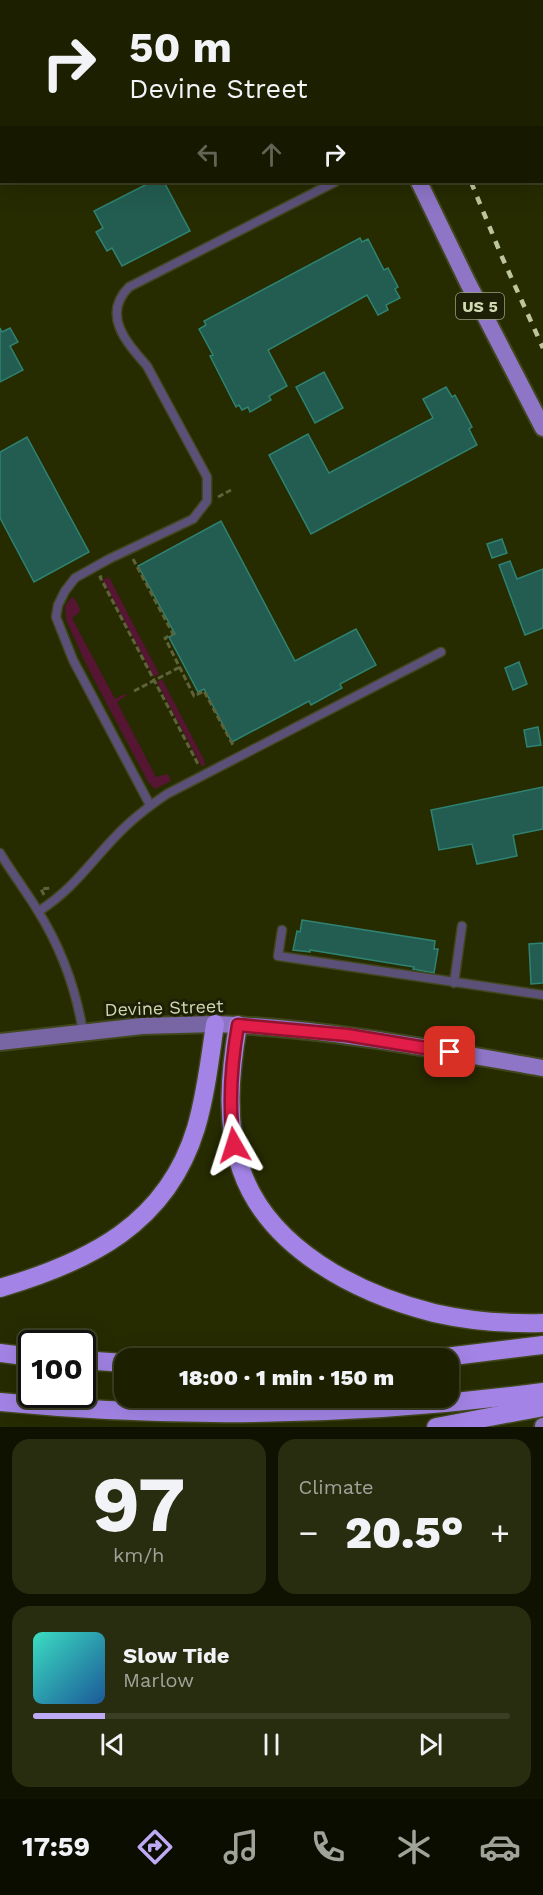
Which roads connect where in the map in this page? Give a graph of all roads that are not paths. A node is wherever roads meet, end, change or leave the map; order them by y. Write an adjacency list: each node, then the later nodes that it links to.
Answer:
1 (333, 183): 5 (lane)
2 (419, 183): 3 (main road, US 5)
3 (543, 428)
4 (441, 652): 5 (lane)
5 (150, 805): 7 (lane)
6 (0, 853): 7 (lane)
7 (39, 911): 14 (lane)
8 (462, 926): 10 (lane)
9 (282, 930): 10 (lane)
10 (454, 983): 11 (lane)
11 (543, 995)
12 (214, 1024): 13 (main road, Devine Street); 14 (main road, Devine Street); 17 (highway)
13 (238, 1025): 16 (main road, Devine Street); 18 (highway)
14 (83, 1032): 15 (main road, Devine Street)
15 (0, 1042)
16 (543, 1068)
17 (0, 1288)
18 (539, 1323)
19 (537, 1346): 22 (highway)
20 (0, 1353): 21 (highway)
21 (18, 1355)
22 (459, 1355)
23 (96, 1361): 24 (highway)
24 (114, 1362)
25 (543, 1392): 27 (highway)
26 (0, 1402): 27 (highway)
27 (518, 1404): 28 (highway); 29 (highway)
28 (543, 1407)
29 (436, 1427)

